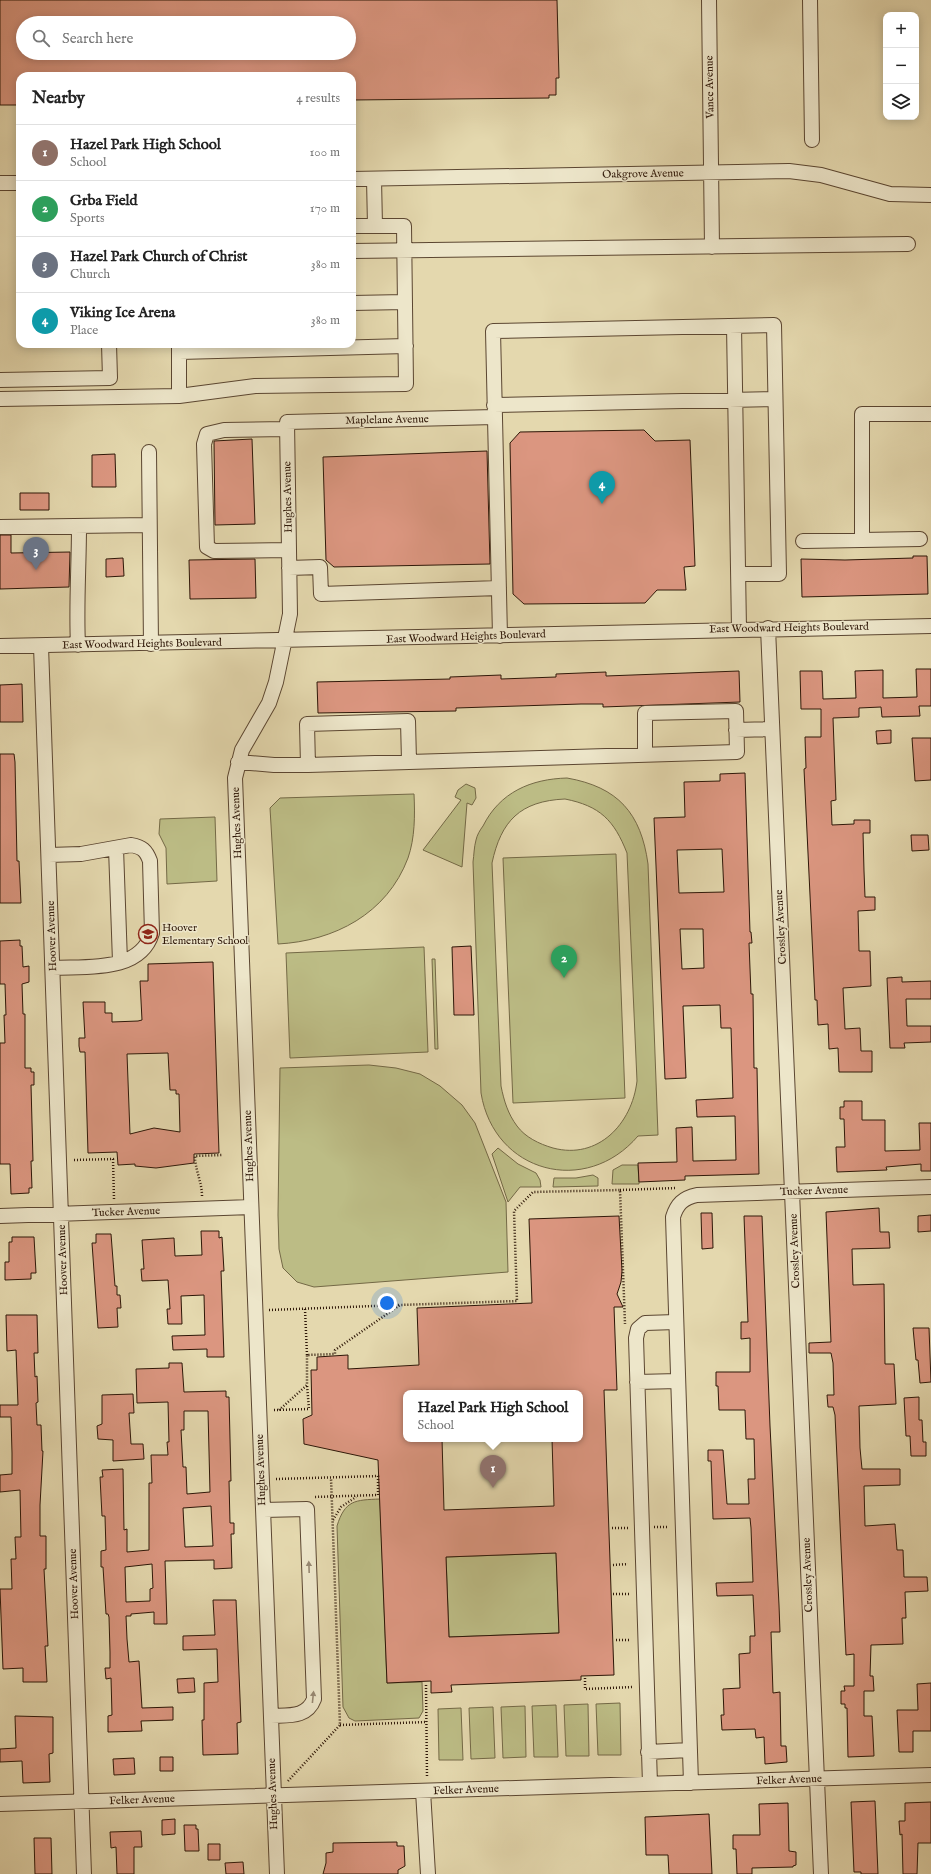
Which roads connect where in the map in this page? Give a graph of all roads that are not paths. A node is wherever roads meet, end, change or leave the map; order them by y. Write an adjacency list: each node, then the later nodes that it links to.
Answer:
1 (709, 0): 4 (street, Vance Avenue)
2 (810, 0): 3 (street)
3 (812, 140)
4 (712, 173): 6 (street, Oakgrove Avenue); 9 (street, Oakgrove Avenue); 13 (street, Vance Avenue)
5 (356, 179): 6 (street, Oakgrove Avenue)
6 (374, 179): 11 (street)
7 (0, 183): 8 (street)
8 (16, 183)
9 (931, 195)
10 (356, 226): 11 (street)
11 (375, 226): 15 (street)
12 (908, 244): 13 (street)
13 (712, 247): 15 (street)
14 (356, 251): 15 (street)
15 (404, 251): 16 (street)
16 (405, 302): 17 (street); 20 (street)
17 (356, 303)
18 (734, 326): 26 (street); 27 (street); 28 (street)
19 (356, 346): 20 (street)
20 (406, 346): 24 (street)
21 (109, 348): 23 (street)
22 (179, 348): 24 (street)
23 (0, 380)
24 (180, 396): 25 (street)
25 (0, 399)
26 (735, 400): 27 (street); 28 (street); 40 (street)
27 (776, 400): 40 (street)
28 (494, 411): 30 (street, Maplelane Avenue); 41 (street)
29 (931, 414): 36 (street)
30 (286, 429): 38 (street, Hughes Avenue); 38 (street)
31 (149, 452): 32 (street)
32 (149, 525): 33 (street); 47 (street)
33 (78, 526): 34 (street); 48 (street)
34 (0, 528)
35 (920, 539): 36 (street)
36 (862, 540): 37 (street)
37 (803, 541)
38 (289, 550): 39 (street, Hughes Avenue)
39 (289, 568): 41 (street); 46 (street, Hughes Avenue)
40 (739, 574): 44 (street)
41 (499, 588): 45 (street)
42 (931, 626): 43 (street, East Woodward Heights Boulevard)
43 (768, 628): 44 (street, East Woodward Heights Boulevard); 51 (street, Crossley Avenue)
44 (739, 629): 45 (street, East Woodward Heights Boulevard)
45 (500, 636): 46 (street, East Woodward Heights Boulevard)
46 (283, 642): 47 (street, East Woodward Heights Boulevard); 55 (street, Hughes Avenue)
47 (151, 644): 48 (street, East Woodward Heights Boulevard)
48 (78, 645): 50 (street, East Woodward Heights Boulevard)
49 (0, 646): 50 (street, East Woodward Heights Boulevard)
50 (41, 646): 58 (street, Hoover Avenue)
51 (772, 729): 52 (street); 62 (street, Crossley Avenue)
52 (736, 730): 53 (street); 53 (street)
53 (645, 754): 54 (street)
54 (409, 761): 56 (street); 56 (street)
55 (238, 762): 56 (street); 63 (street, Hughes Avenue)
56 (308, 765)
57 (116, 848): 58 (street); 59 (street); 59 (street)
58 (49, 855): 60 (street, Hoover Avenue)
59 (120, 962): 60 (street)
60 (53, 968): 64 (street, Hoover Avenue)
61 (931, 1187): 62 (street, Tucker Avenue)
62 (792, 1192): 66 (street, Tucker Avenue); 74 (street, Crossley Avenue)
63 (251, 1207): 64 (street, Tucker Avenue); 69 (street, Hughes Avenue)
64 (62, 1214): 65 (street, Tucker Avenue); 79 (street, Hoover Avenue)
65 (0, 1216)
66 (676, 1322): 67 (street); 68 (street)
67 (678, 1381): 68 (street); 71 (street)
68 (637, 1382): 72 (street)
69 (263, 1510): 70 (street, Hughes Avenue); 70 (street, one-way to 69)
70 (271, 1716): 78 (street, Hughes Avenue)
71 (690, 1750): 72 (street); 75 (street)
72 (648, 1752): 76 (street)
73 (931, 1775): 74 (street, Felker Avenue)
74 (817, 1779): 75 (street, Felker Avenue); 84 (street, Crossley Avenue)
75 (691, 1783): 76 (street, Felker Avenue)
76 (650, 1784): 77 (street, Felker Avenue)
77 (424, 1791): 78 (street, Felker Avenue); 83 (street)
78 (273, 1795): 79 (street, Felker Avenue); 82 (street, Hughes Avenue)
79 (82, 1802): 80 (street, Felker Avenue); 81 (street, Hoover Avenue)
80 (0, 1804)
81 (84, 1874)
82 (276, 1874)
83 (428, 1874)
84 (821, 1874)

